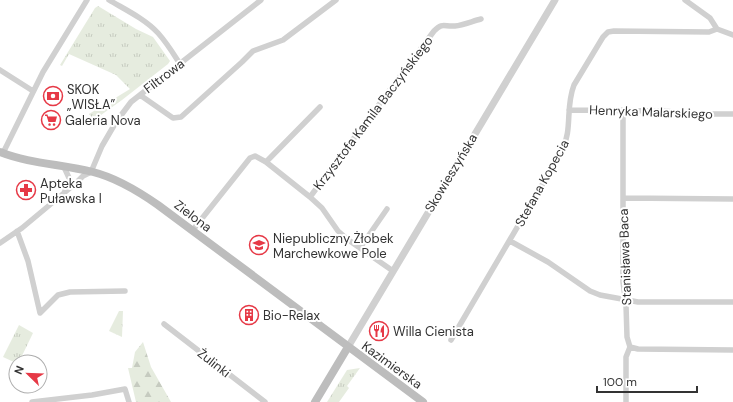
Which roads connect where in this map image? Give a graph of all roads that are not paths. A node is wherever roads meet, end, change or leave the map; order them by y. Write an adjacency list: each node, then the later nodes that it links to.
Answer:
1 (87, 0): 12 (street)
2 (109, 0): 10 (street)
3 (262, 0): 10 (street, Filtrowa)
4 (336, 0): 13 (street)
5 (555, 0): 32 (street, Skowieszyńska)
6 (684, 0): 8 (street)
7 (481, 19): 23 (street, Krzysztofa Kamila Baczyńskiego)
8 (717, 29): 9 (street); 15 (street, Stefana Kopecia)
9 (733, 35)
10 (180, 64): 13 (street, Filtrowa)
11 (0, 70): 12 (street)
12 (33, 91): 18 (street)
13 (140, 94): 21 (street, Filtrowa)
14 (320, 107): 19 (street)
15 (569, 110): 16 (street, Henryka Malarskiego); 29 (street, Stefana Kopecia)
16 (623, 110): 17 (street, Henryka Malarskiego); 24 (street, Stanisława Baca)
17 (733, 114)
18 (2, 152): 20 (main road, Zielona)
19 (266, 162): 23 (street); 27 (street)
20 (64, 167): 21 (main road, Zielona); 22 (street)
21 (91, 172): 22 (street); 27 (main road, Zielona)
22 (64, 192): 28 (street)
23 (310, 197): 31 (street)
24 (623, 198): 25 (street); 34 (street, Stanisława Baca)
25 (733, 199)
26 (387, 209): 31 (street)
27 (192, 230): 38 (main road, Zielona)
28 (17, 231): 30 (street); 33 (street)
29 (510, 241): 34 (street); 37 (street, Stefana Kopecia)
30 (0, 243)
31 (360, 248): 32 (street)
32 (393, 271): 38 (street, Skowieszyńska)
33 (124, 291)
34 (626, 301): 35 (street); 39 (street, Stanisława Baca)
35 (733, 302)
36 (164, 324): 43 (street, Żulinki)
37 (451, 340)
38 (348, 347): 44 (main road); 45 (main road, Kazimierska)
39 (630, 347): 40 (street); 46 (street, Stanisława Baca)
40 (733, 350)
41 (32, 402): 42 (street)
42 (129, 402)
43 (265, 402)
44 (315, 402)
45 (423, 402)
46 (626, 402)

